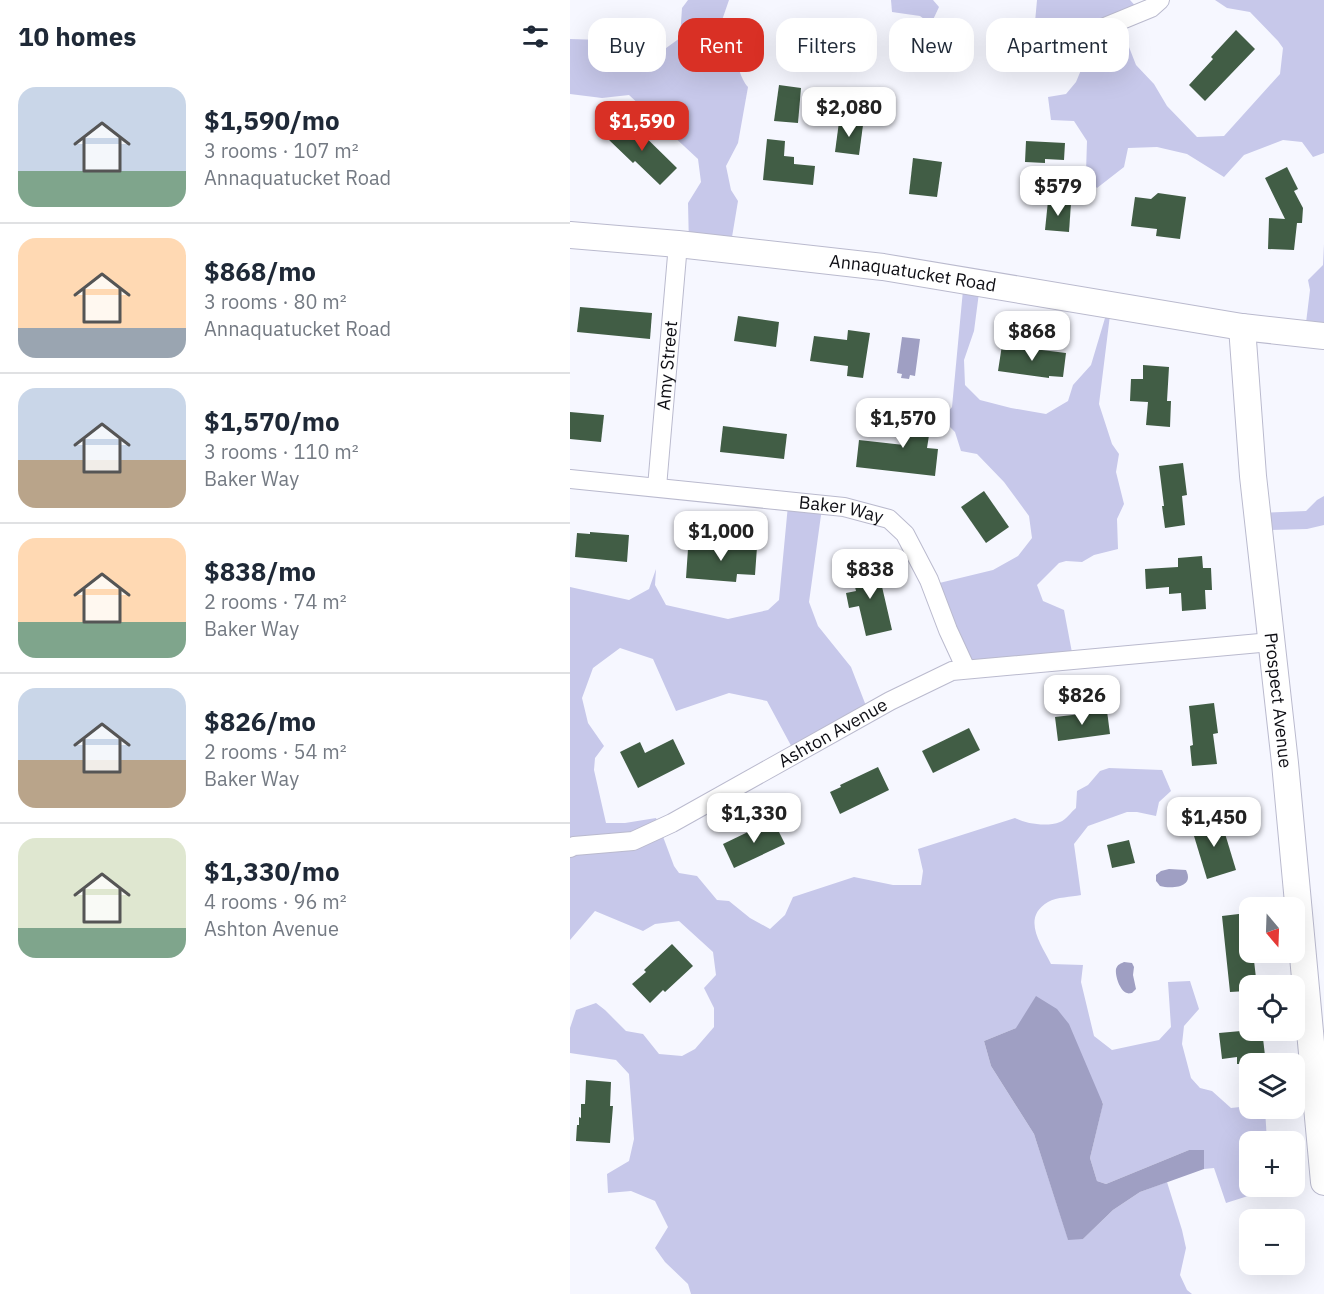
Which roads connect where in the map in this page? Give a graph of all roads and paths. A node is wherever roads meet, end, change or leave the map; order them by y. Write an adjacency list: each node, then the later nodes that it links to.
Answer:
1 (1160, 0): 2 (street)
2 (1127, 18)
3 (570, 236): 4 (street, Annaquatucket Road)
4 (678, 244): 5 (street, Annaquatucket Road); 8 (street, Amy Street)
5 (1242, 327): 6 (street, Annaquatucket Road); 9 (street, Prospect Avenue)
6 (1324, 336)
7 (570, 479): 8 (street, Baker Way)
8 (657, 487): 10 (street, Baker Way)
9 (1271, 642): 10 (street); 12 (street, Prospect Avenue)
10 (966, 669): 11 (street, Ashton Avenue)
11 (570, 848)
12 (1319, 1073): 13 (street, Prospect Avenue)
13 (1324, 1182)

